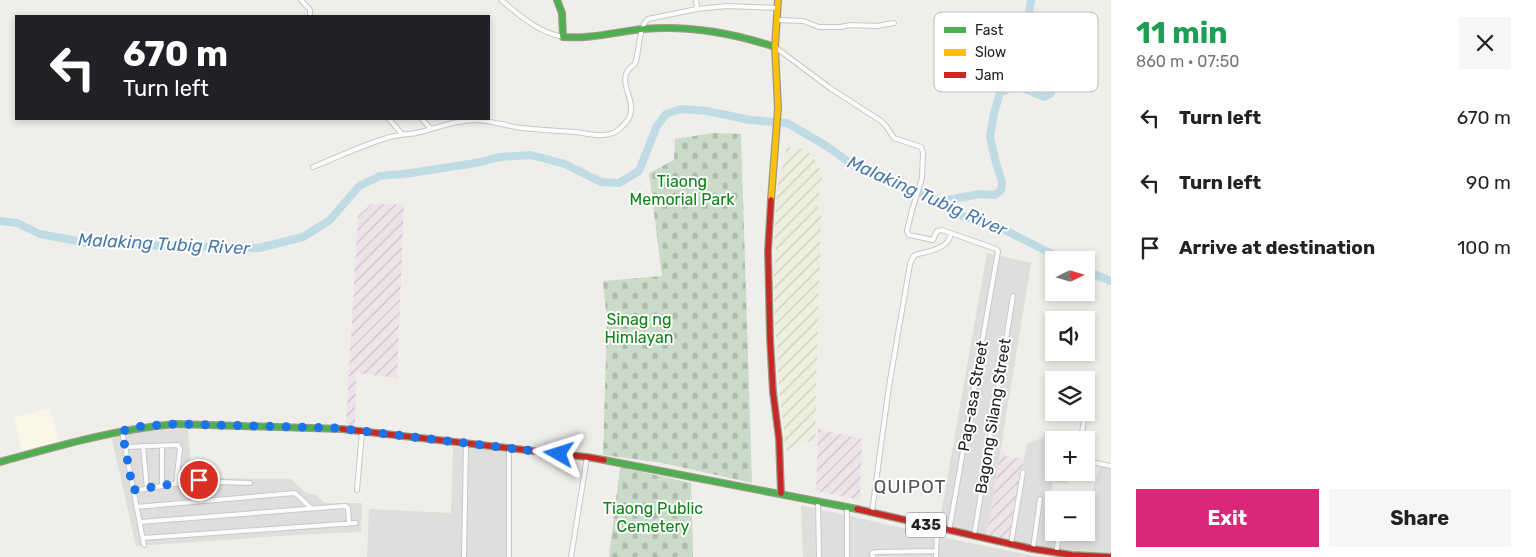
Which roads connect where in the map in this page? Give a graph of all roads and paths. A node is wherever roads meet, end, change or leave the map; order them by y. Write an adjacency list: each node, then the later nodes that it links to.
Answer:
1 (301, 0): 8 (street)
2 (501, 0): 12 (street)
3 (557, 0): 12 (main road)
4 (696, 0): 7 (street)
5 (778, 0): 6 (main road)
6 (778, 8): 7 (street); 9 (main road)
7 (697, 9): 11 (street)
8 (310, 15)
9 (776, 20): 10 (street); 13 (main road)
10 (894, 23)
11 (641, 30): 12 (main road); 13 (main road); 16 (street)
12 (563, 37)
13 (775, 47): 20 (street); 40 (main road)
14 (390, 120): 18 (street)
15 (423, 120): 17 (street)
16 (469, 120): 17 (street)
17 (431, 129): 18 (street)
18 (402, 134): 19 (street)
19 (313, 167)
20 (951, 233): 46 (street); 51 (street, Pag-asa Street)
21 (1013, 296): 52 (street, Bagong Silang Street)
22 (122, 431): 23 (main road, 435); 27 (street); 30 (main road, 435)
23 (362, 431): 24 (main road, 435); 39 (street)
24 (466, 443): 28 (main road, 435); 62 (street)
25 (143, 446): 26 (street); 27 (street); 37 (street)
26 (162, 446): 35 (street); 36 (street)
27 (125, 447): 38 (street)
28 (509, 448): 29 (main road, 435); 63 (street)
29 (587, 458): 40 (main road, 435); 64 (street)
30 (0, 462)
31 (1095, 463): 32 (street)
32 (1111, 466)
33 (1023, 472): 55 (street)
34 (250, 483): 35 (street)
35 (176, 484): 36 (street)
36 (162, 486): 37 (street)
37 (146, 489): 38 (street)
38 (133, 490): 43 (street)
39 (357, 490)
40 (781, 493): 42 (main road, 435)
41 (1040, 499): 57 (street)
42 (818, 501): 44 (main road, 435); 65 (street)
43 (136, 507): 45 (street); 47 (street)
44 (847, 507): 46 (main road, 435); 66 (street)
45 (311, 508): 47 (street); 48 (street)
46 (872, 513): 50 (main road, 435)
47 (140, 522): 53 (street)
48 (349, 522): 49 (street); 53 (street)
49 (356, 523)
50 (937, 528): 51 (main road, 435); 58 (street)
51 (950, 531): 52 (main road, 435)
52 (974, 536): 55 (main road, 435)
53 (143, 538): 56 (street)
54 (1058, 541): 59 (street)
55 (1011, 544): 57 (main road, 435)
56 (144, 545)
57 (1033, 549): 59 (main road, 435)
58 (936, 551): 60 (street); 67 (street)
59 (1056, 553): 61 (main road, 435)
60 (872, 555)
61 (1072, 556): 68 (main road, 435)
62 (464, 557)
63 (509, 557)
64 (571, 557)
65 (819, 557)
66 (847, 557)
67 (936, 557)
68 (1111, 557)

